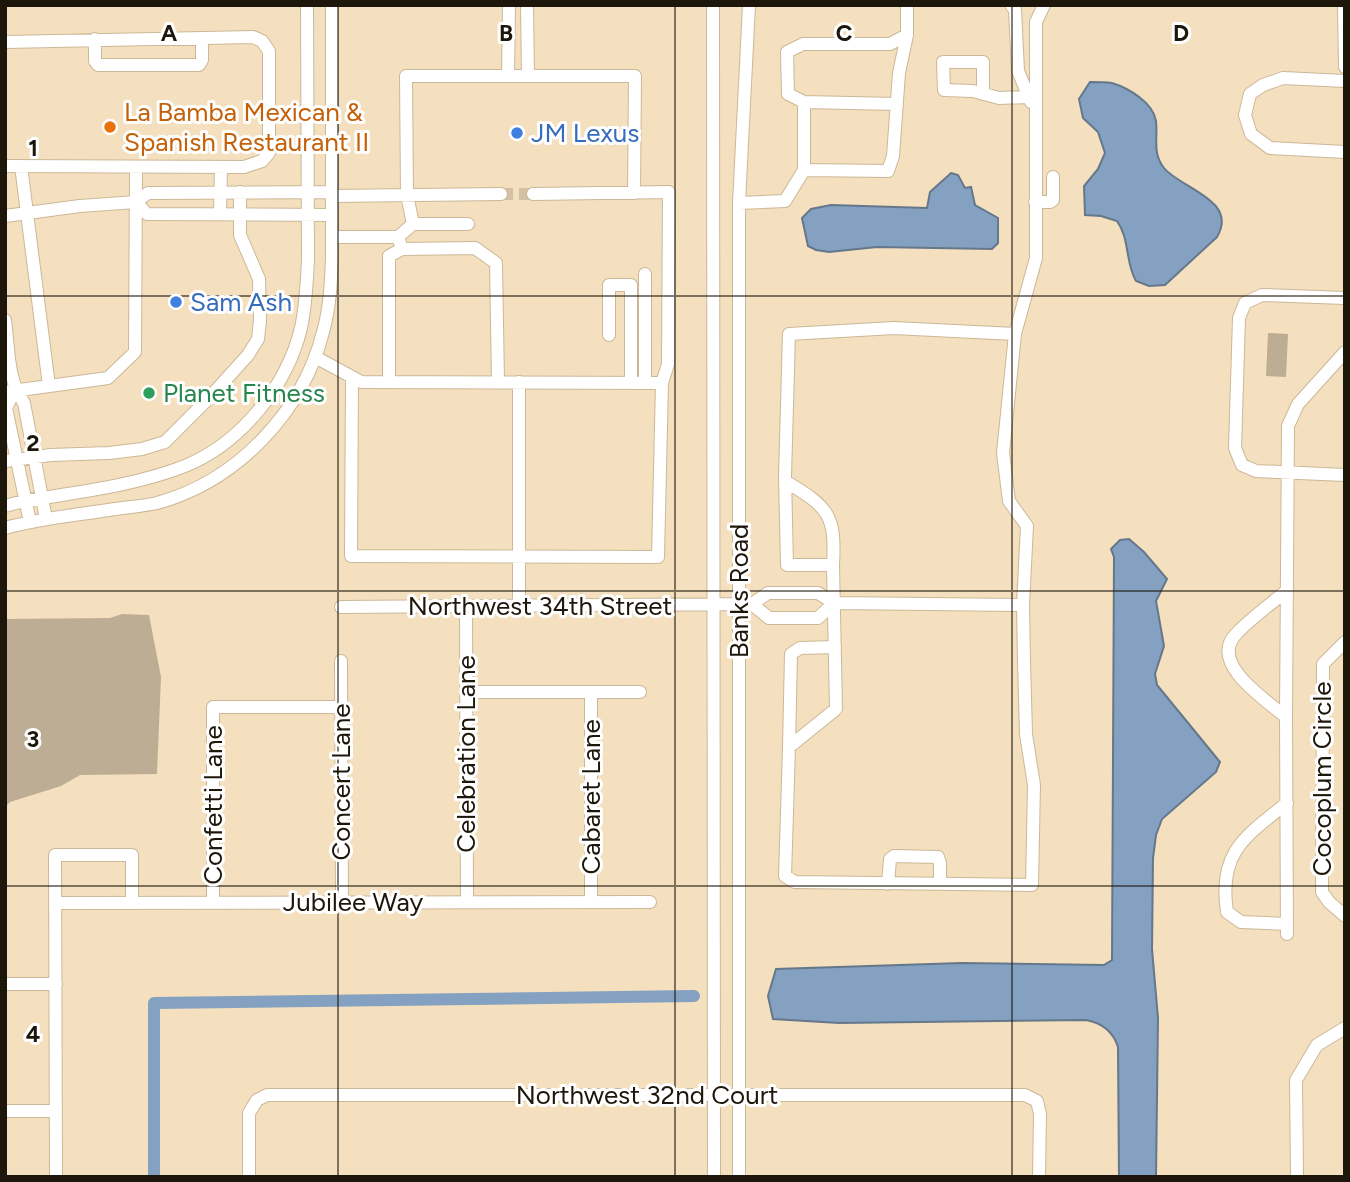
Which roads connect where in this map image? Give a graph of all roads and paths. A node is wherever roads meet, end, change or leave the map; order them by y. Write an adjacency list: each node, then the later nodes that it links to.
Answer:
1 (307, 5): 33 (street)
2 (332, 5): 35 (street)
3 (509, 5): 16 (street)
4 (527, 5): 17 (street)
5 (713, 5): 83 (street, Banks Road)
6 (749, 5): 41 (street, Banks Road)
7 (907, 5): 11 (street)
8 (1011, 5): 20 (street)
9 (1044, 5): 23 (street)
10 (1344, 5): 15 (street)
11 (907, 35): 21 (street); 22 (street)
12 (202, 38): 13 (street); 13 (street); 28 (street)
13 (94, 39): 14 (street)
14 (5, 42)
15 (1345, 67)
16 (508, 76): 17 (street); 38 (street)
17 (527, 76): 34 (street)
18 (1345, 81): 24 (street)
19 (983, 94): 20 (street)
20 (1029, 97): 23 (street)
21 (804, 102): 22 (street); 29 (street)
22 (897, 104): 29 (street)
23 (1035, 111): 40 (street)
24 (1345, 152)
25 (5, 166): 26 (street)
26 (21, 166): 27 (street); 42 (street)
27 (136, 166): 28 (street); 39 (street)
28 (221, 167): 31 (street)
29 (804, 170): 41 (street)
30 (1053, 177): 40 (street)
31 (220, 192): 32 (street); 39 (street); 43 (street)
32 (240, 192): 33 (street); 44 (street)
33 (307, 192): 35 (street); 45 (street)
34 (634, 193): 37 (street); 65 (street)
35 (332, 194): 38 (street); 46 (street)
36 (501, 194): 38 (street)
37 (533, 194)
38 (407, 195): 48 (street)
39 (136, 202): 42 (street); 43 (street); 66 (street)
40 (1035, 202): 55 (street)
41 (739, 203): 84 (street, Banks Road)
42 (27, 213): 47 (street); 66 (street)
43 (220, 214): 44 (street)
44 (240, 214): 45 (street); 68 (street)
45 (307, 215): 46 (street); 73 (street)
46 (332, 215): 50 (street)
47 (5, 216)
48 (413, 224): 49 (street); 51 (street)
49 (468, 224)
50 (332, 237): 51 (street); 58 (street)
51 (400, 243): 60 (street); 61 (street)
52 (645, 274): 64 (street)
53 (1345, 298): 70 (street)
54 (5, 320): 67 (street)
55 (1015, 334): 72 (street); 85 (street)
56 (609, 335): 63 (street)
57 (1345, 352): 70 (street)
58 (315, 357): 59 (street); 76 (street)
59 (352, 377): 60 (street); 79 (street)
60 (388, 382): 61 (street)
61 (498, 382): 62 (street)
62 (519, 382): 63 (street); 79 (street)
63 (631, 382): 64 (street)
64 (645, 382): 65 (street)
65 (662, 383): 79 (street)
66 (49, 386): 67 (street)
67 (10, 391): 68 (street); 69 (street)
68 (34, 456): 69 (street); 73 (street)
69 (10, 460): 74 (street)
70 (1287, 474): 71 (street); 81 (street)
71 (1345, 475)
72 (785, 481): 80 (street); 80 (street)
73 (41, 498): 74 (street); 76 (street)
74 (24, 501): 75 (street); 77 (street)
75 (5, 506)
76 (46, 519): 77 (street)
77 (30, 522): 78 (street)
78 (5, 528)
79 (518, 556): 87 (street)
80 (833, 565): 82 (street)
81 (1286, 591): 96 (street); 96 (street)
82 (834, 603): 84 (street); 84 (street); 85 (street); 90 (street)
83 (714, 604): 84 (street, Northwest 34th Street); 87 (street, Northwest 34th Street); 112 (street, Banks Road)
84 (746, 604): 113 (street, Banks Road)
85 (1023, 605): 100 (street)
86 (466, 606): 87 (street, Northwest 34th Street); 88 (street, Northwest 34th Street); 92 (street, Celebration Lane)
87 (519, 606)
88 (341, 607)
89 (1345, 642): 108 (street, Cocoplum Circle)
90 (835, 647): 97 (street); 97 (street)
91 (341, 661): 95 (street, Concert Lane)
92 (466, 692): 93 (street); 102 (street, Celebration Lane)
93 (591, 692): 94 (street); 103 (street, Cabaret Lane)
94 (640, 692)
95 (341, 707): 101 (street, Concert Lane); 107 (street, Confetti Lane)
96 (1286, 718): 98 (street)
97 (789, 747): 99 (street)
98 (1287, 803): 98 (street)
99 (888, 884): 100 (street); 100 (street)
100 (940, 884)
101 (342, 902): 102 (street, Jubilee Way); 107 (street, Jubilee Way)
102 (467, 902): 103 (street, Jubilee Way)
103 (592, 902): 104 (street, Jubilee Way)
104 (650, 902)
105 (55, 903): 106 (street, Jubilee Way); 106 (street); 110 (street)
106 (132, 903): 107 (street, Jubilee Way)
107 (213, 903)
108 (1345, 916)
109 (5, 984): 110 (street)
110 (56, 984): 115 (street)
111 (1345, 1028): 121 (street)
112 (713, 1094): 113 (street, Northwest 32nd Court); 117 (street, Northwest 32nd Court); 118 (street, Banks Road)
113 (738, 1094): 119 (street, Banks Road); 120 (street, Northwest 32nd Court)
114 (5, 1111): 115 (street)
115 (56, 1111): 116 (street)
116 (56, 1177)
117 (249, 1177)
118 (714, 1177)
119 (739, 1177)
120 (1039, 1177)
121 (1297, 1177)

